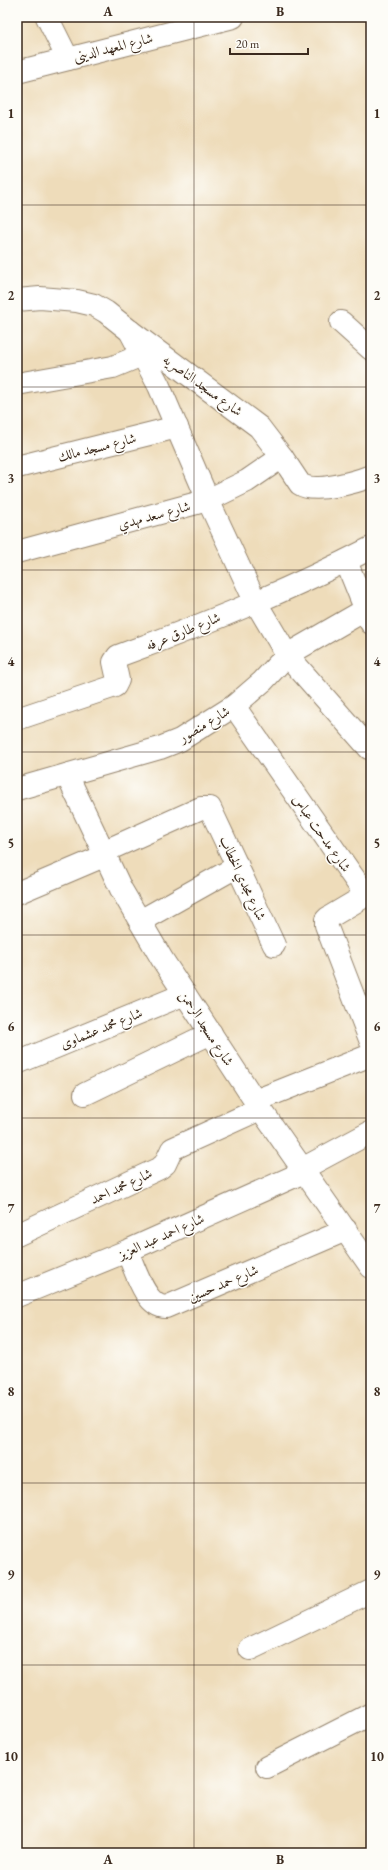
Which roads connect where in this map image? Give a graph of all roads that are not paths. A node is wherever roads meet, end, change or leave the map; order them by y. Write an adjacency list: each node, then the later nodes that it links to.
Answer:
1 (47, 17): 3 (street)
2 (233, 17): 3 (street, شارع المعهد الدينى)
3 (68, 59): 4 (street, شارع المعهد الدينى)
4 (17, 72)
5 (17, 300): 7 (street, شارع مسجد الناصريه)
6 (341, 322): 8 (street)
7 (130, 331): 9 (street); 12 (street, شارع مسجد الناصريه)
8 (371, 349)
9 (142, 355): 10 (street); 11 (street)
10 (17, 384)
11 (177, 427): 13 (street, شارع مسجد مالك); 15 (street)
12 (282, 457): 14 (street, شارع مسجد الناصريه); 15 (street, شارع سعد مهدي)
13 (17, 467)
14 (371, 476)
15 (208, 500): 17 (street, شارع سعد مهدي); 19 (street)
16 (371, 548): 18 (street, شارع طارق عرفه)
17 (17, 552)
18 (346, 561): 19 (street, شارع طارق عرفه); 20 (street)
19 (255, 601): 21 (street); 23 (street, شارع طارق عرفه)
20 (368, 617): 21 (street, شارع منصور)
21 (287, 656): 22 (street, شارع منصور); 24 (street)
22 (234, 706): 25 (street, شارع منصور); 33 (street, شارع مدحت عباس)
23 (17, 719)
24 (369, 748)
25 (67, 775): 26 (street, شارع منصور); 27 (street, شارع مسجد الرحمن)
26 (17, 789)
27 (104, 854): 28 (street, شارع مجدي الخطاب); 29 (street); 30 (street, شارع مسجد الرحمن)
28 (238, 866): 30 (street); 31 (street, شارع مجدي الخطاب)
29 (17, 893)
30 (140, 921): 32 (street, شارع مسجد الرحمن)
31 (274, 945)
32 (185, 994): 34 (street, شارع مسجد الرحمن); 37 (street, شارع محمد عشماوى)
33 (365, 1009): 35 (street, شارع مدحت عباس)
34 (211, 1034): 38 (street); 39 (street, شارع مسجد الرحمن)
35 (371, 1042)
36 (371, 1054): 39 (street, شارع محمد احمد)
37 (17, 1063)
38 (85, 1094)
39 (258, 1105): 41 (street, شارع مسجد الرحمن); 43 (street, شارع محمد احمد)
40 (371, 1132): 41 (street, شارع احمد عبد العزيز)
41 (303, 1170): 42 (street, شارع مسجد الرحمن); 44 (street, شارع احمد عبد العزيز)
42 (346, 1230): 44 (street, شارع حمد حسين); 45 (street, شارع مسجد الرحمن)
43 (17, 1234)
44 (127, 1251): 46 (street, شارع احمد عبد العزيز)
45 (371, 1267)
46 (17, 1296)
47 (371, 1592): 48 (street)
48 (250, 1649)
49 (371, 1714): 50 (street)
50 (266, 1767)

